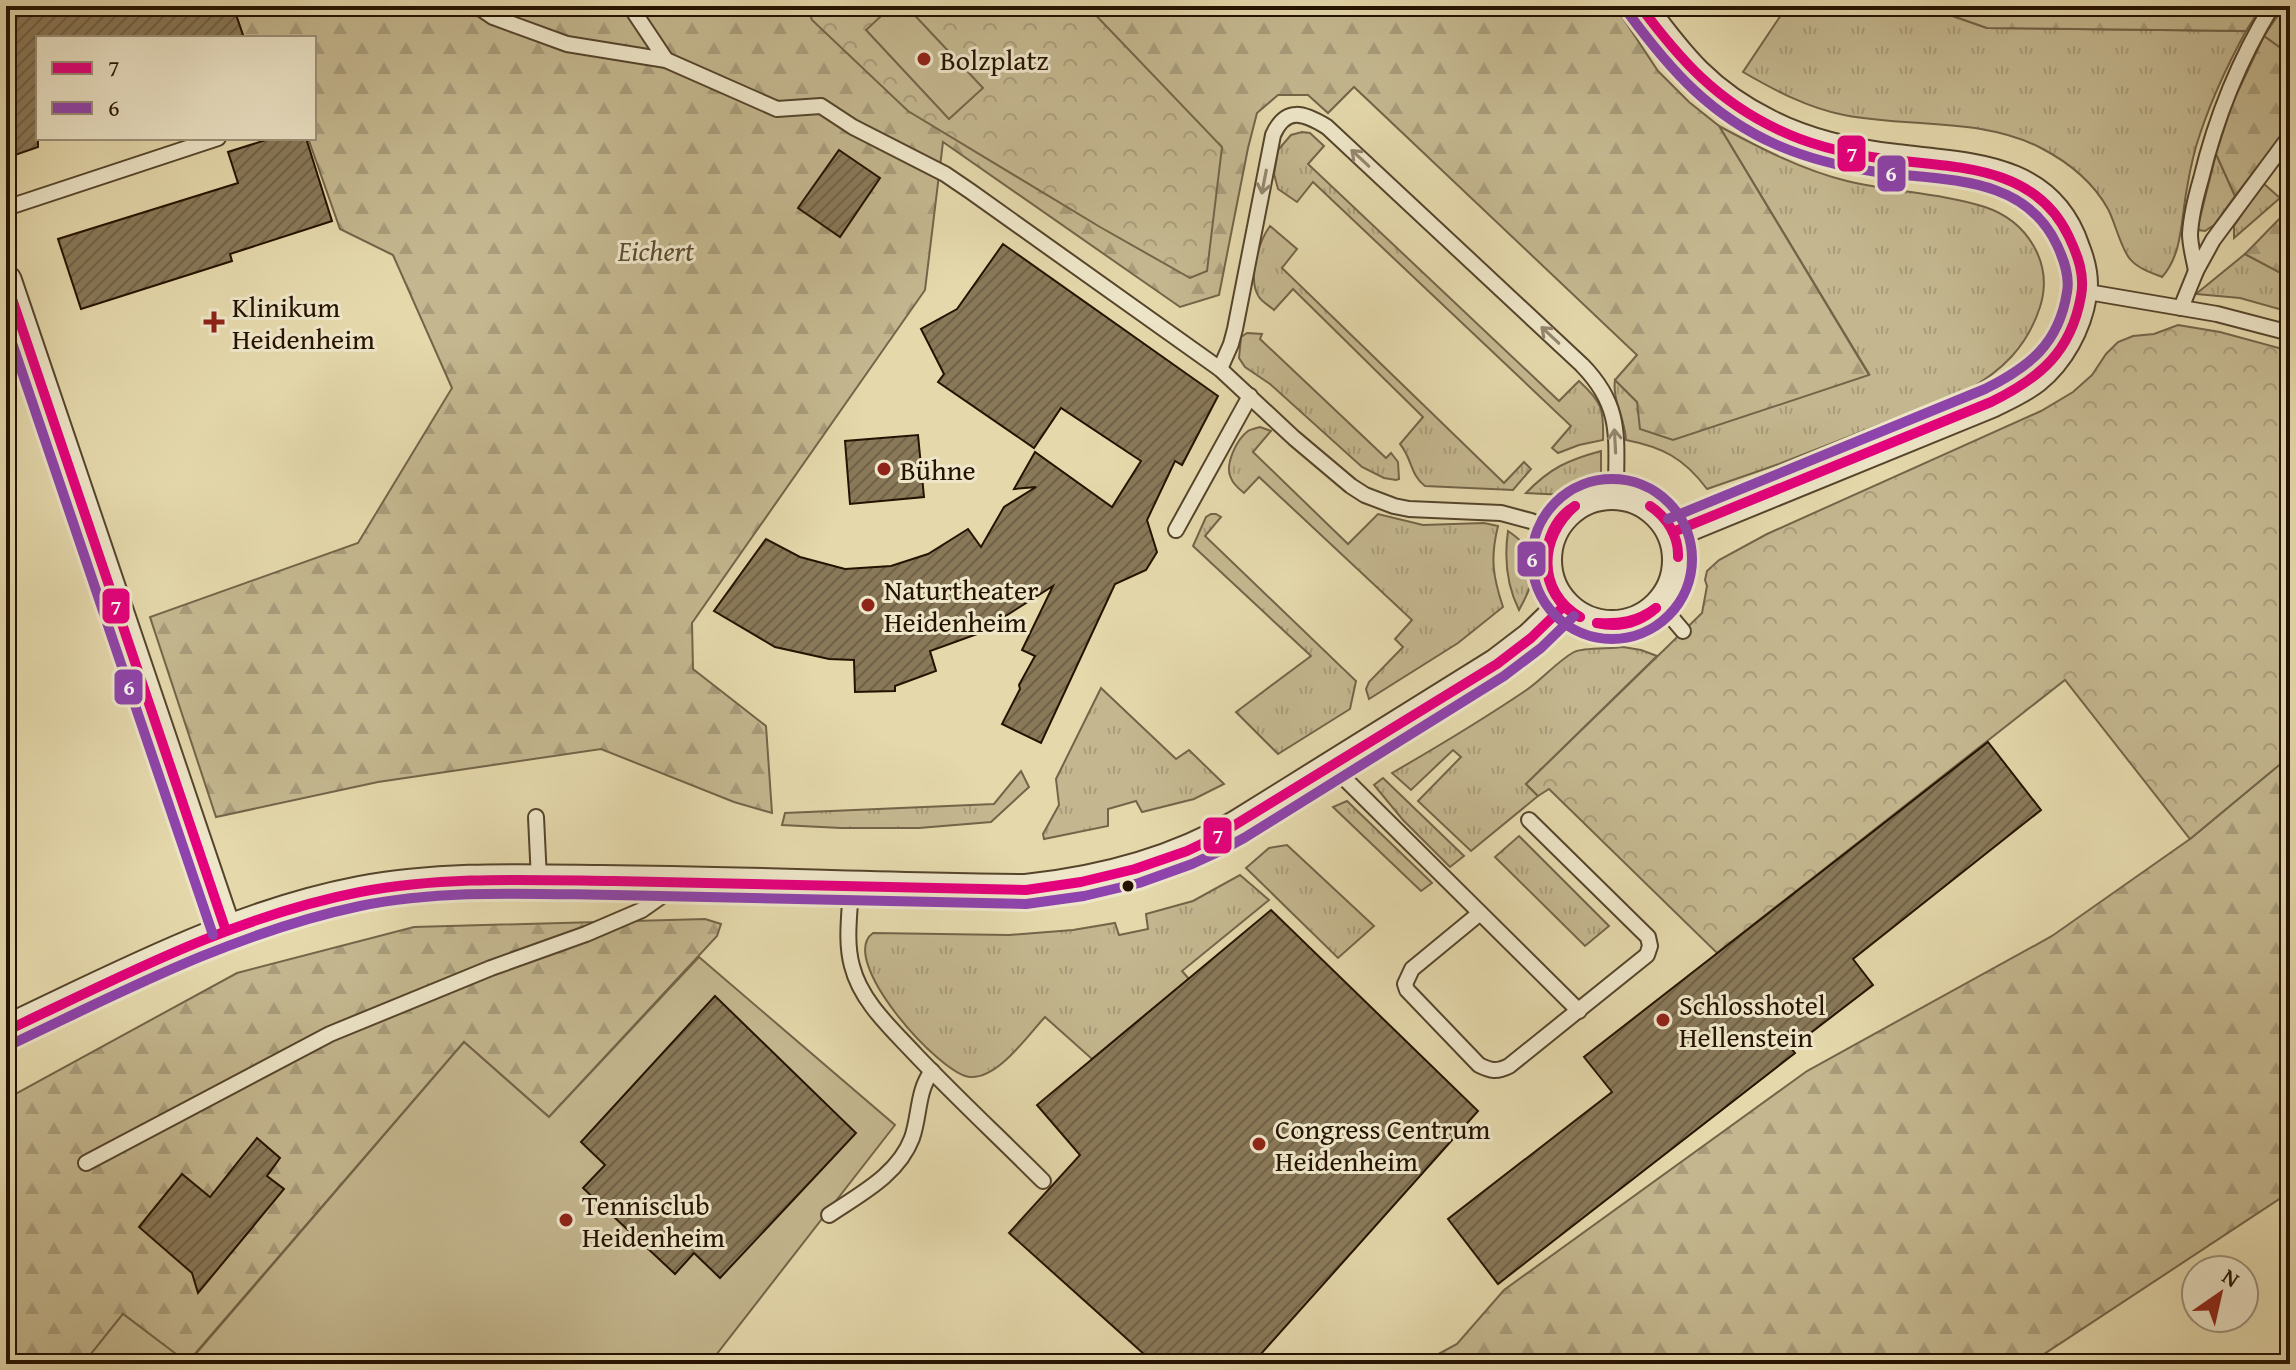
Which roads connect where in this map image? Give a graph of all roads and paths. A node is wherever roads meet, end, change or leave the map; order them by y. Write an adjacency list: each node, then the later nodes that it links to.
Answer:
1 (477, 6): 5 (lane)
2 (630, 6): 5 (lane)
3 (1640, 6): 11 (street)
4 (2272, 6): 9 (lane)
5 (666, 60): 14 (lane)
6 (2290, 136): 9 (lane)
7 (212, 140): 8 (lane)
8 (6, 208)
9 (2196, 271): 12 (lane)
10 (6, 281): 30 (street)
11 (2082, 291): 12 (lane); 19 (street)
12 (2181, 308): 13 (lane)
13 (2290, 333)
14 (1220, 369): 15 (lane); 16 (lane, one-way to 14)
15 (1250, 396): 17 (lane); 18 (lane)
16 (1616, 493): 18 (street); 19 (street)
17 (1176, 530)
18 (1552, 531): 21 (street)
19 (1673, 532): 20 (street)
20 (1661, 605): 21 (street); 22 (lane)
21 (1564, 606): 23 (street)
22 (1683, 631)
23 (1331, 766): 28 (street); 29 (lane)
24 (536, 817): 26 (lane)
25 (1529, 820): 31 (lane)
26 (539, 880): 27 (street); 30 (street)
27 (683, 881): 28 (street); 34 (lane)
28 (851, 886): 33 (lane)
29 (1480, 913): 31 (lane); 31 (lane)
30 (226, 931): 32 (street)
31 (1579, 1011)
32 (6, 1031)
33 (932, 1071): 35 (lane); 36 (lane)
34 (86, 1163)
35 (1043, 1181)
36 (829, 1215)

